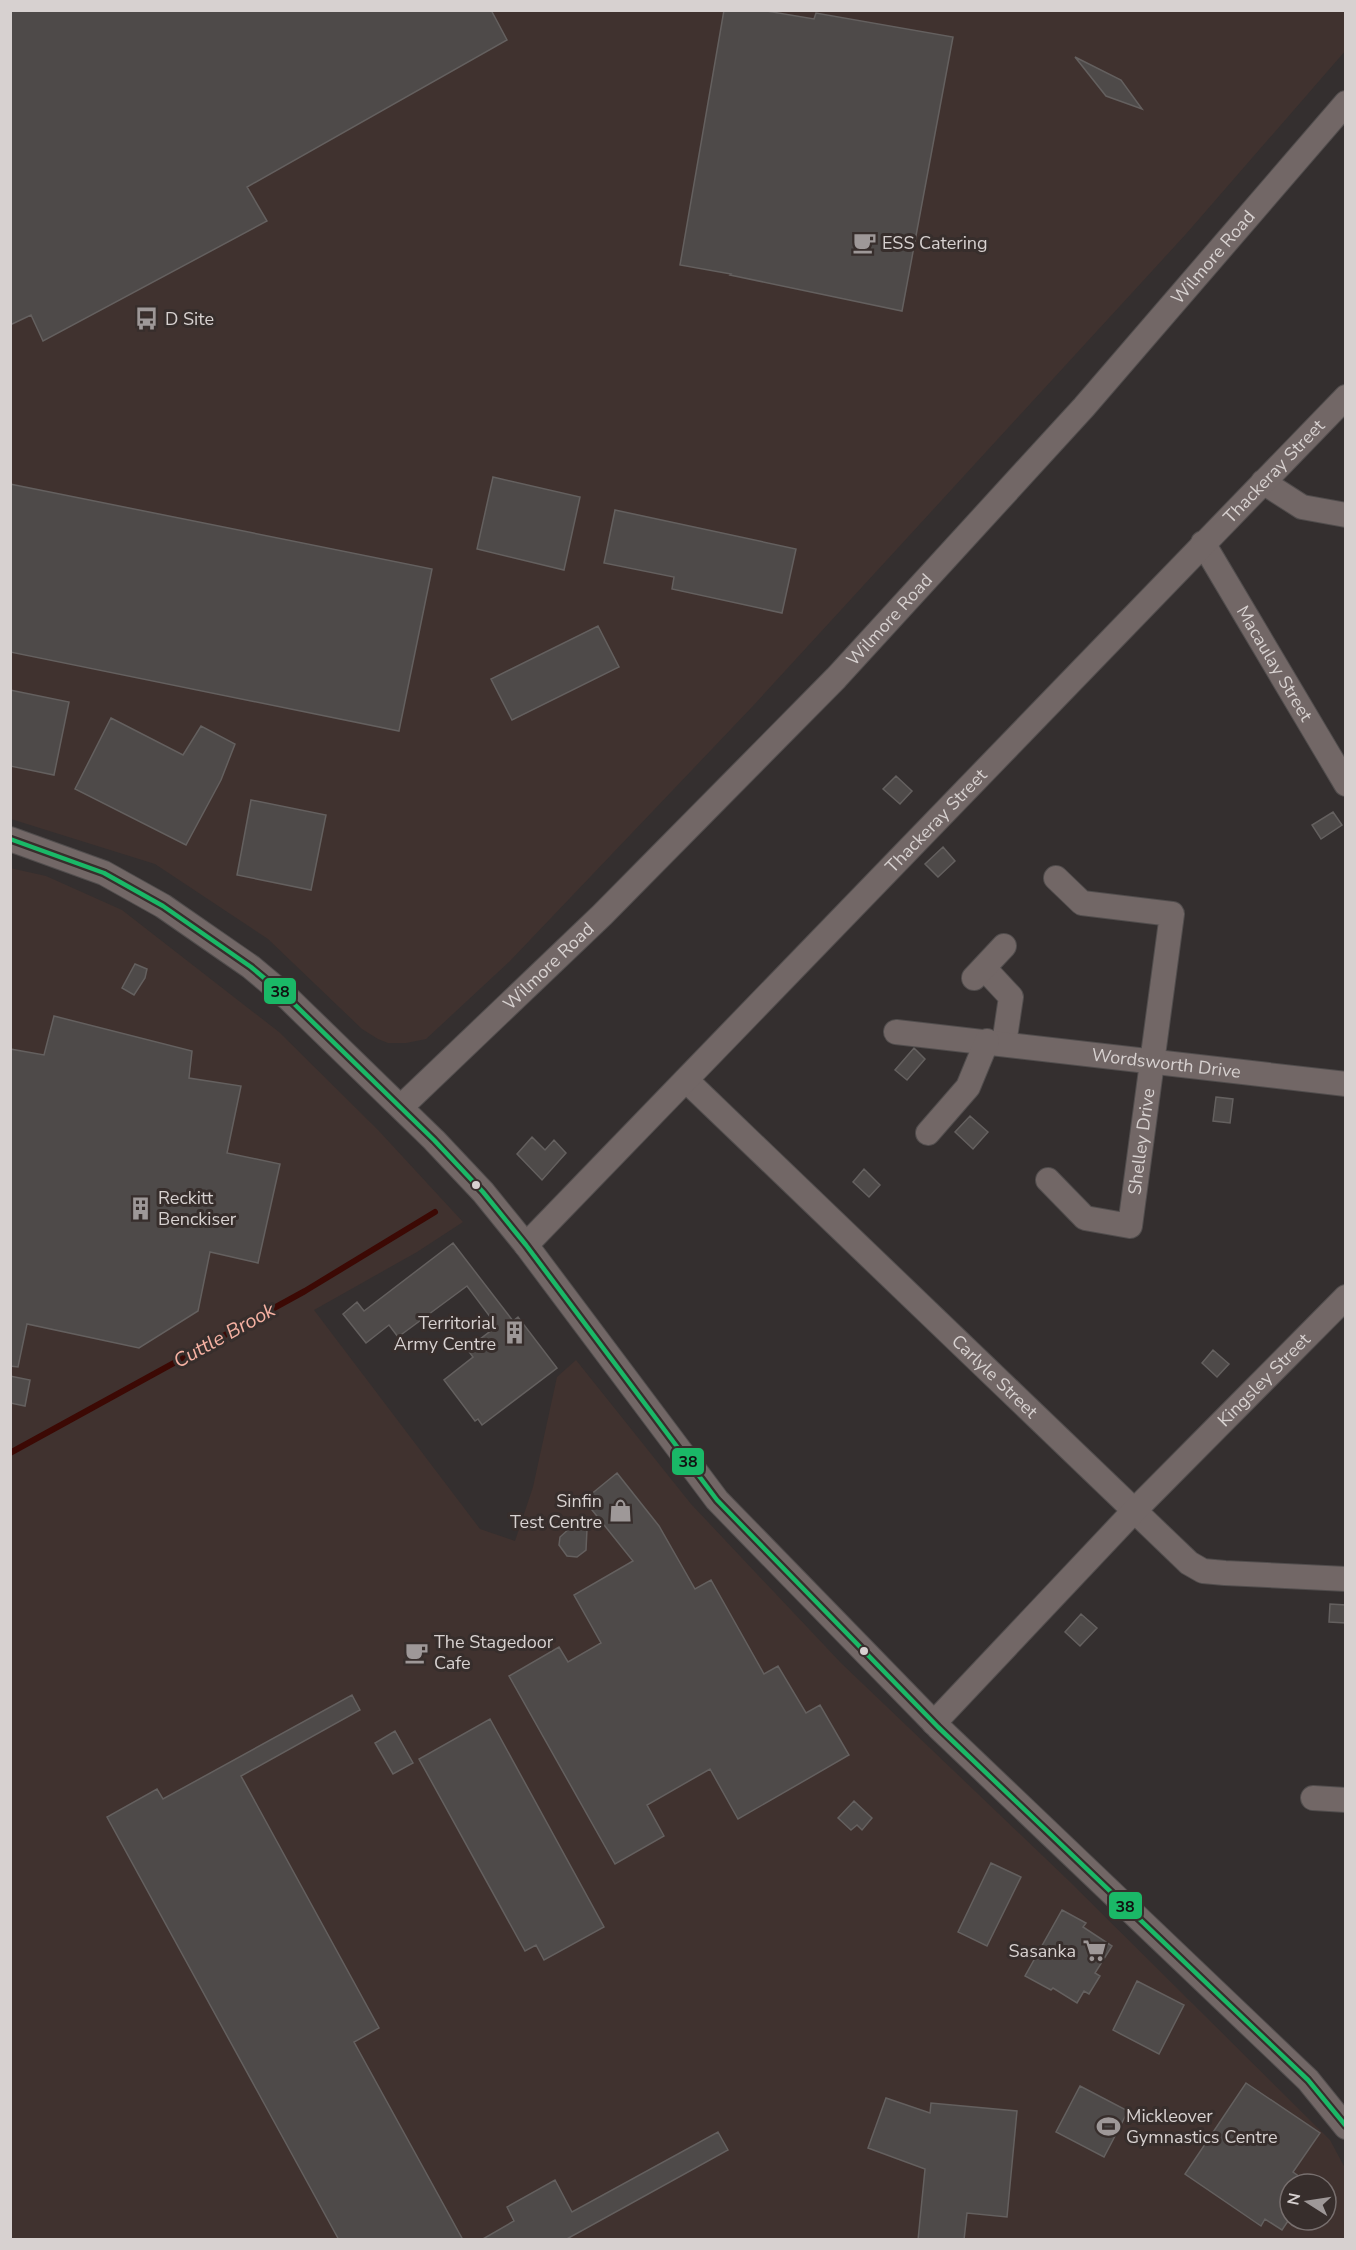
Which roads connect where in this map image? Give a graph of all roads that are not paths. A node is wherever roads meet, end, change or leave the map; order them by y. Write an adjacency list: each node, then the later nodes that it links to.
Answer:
1 (1346, 103): 15 (street, Wilmore Road)
2 (1346, 397): 3 (street, Thackeray Street)
3 (1263, 482): 4 (street); 5 (street, Thackeray Street)
4 (1346, 515)
5 (1203, 543): 6 (street, Macaulay Street); 13 (street, Thackeray Street)
6 (1346, 784)
7 (10, 839): 15 (street)
8 (1056, 878): 12 (street, Shelley Drive)
9 (1004, 946): 11 (street)
10 (896, 1032): 11 (street, Wordsworth Drive)
11 (996, 1042): 12 (street, Wordsworth Drive); 16 (street)
12 (1152, 1062): 14 (street, Wordsworth Drive); 17 (street, Shelley Drive)
13 (686, 1080): 18 (street, Thackeray Street); 20 (street, Carlyle Street)
14 (1346, 1084)
15 (401, 1107): 18 (street)
16 (928, 1133)
17 (1048, 1180)
18 (526, 1245): 22 (street)
19 (1346, 1297): 20 (street, Kingsley Street)
20 (1134, 1511): 21 (street, Carlyle Street); 22 (street, Kingsley Street)
21 (1346, 1579)
22 (934, 1723): 25 (street)
23 (1313, 1798): 24 (street)
24 (1346, 1800)
25 (1346, 2127)

